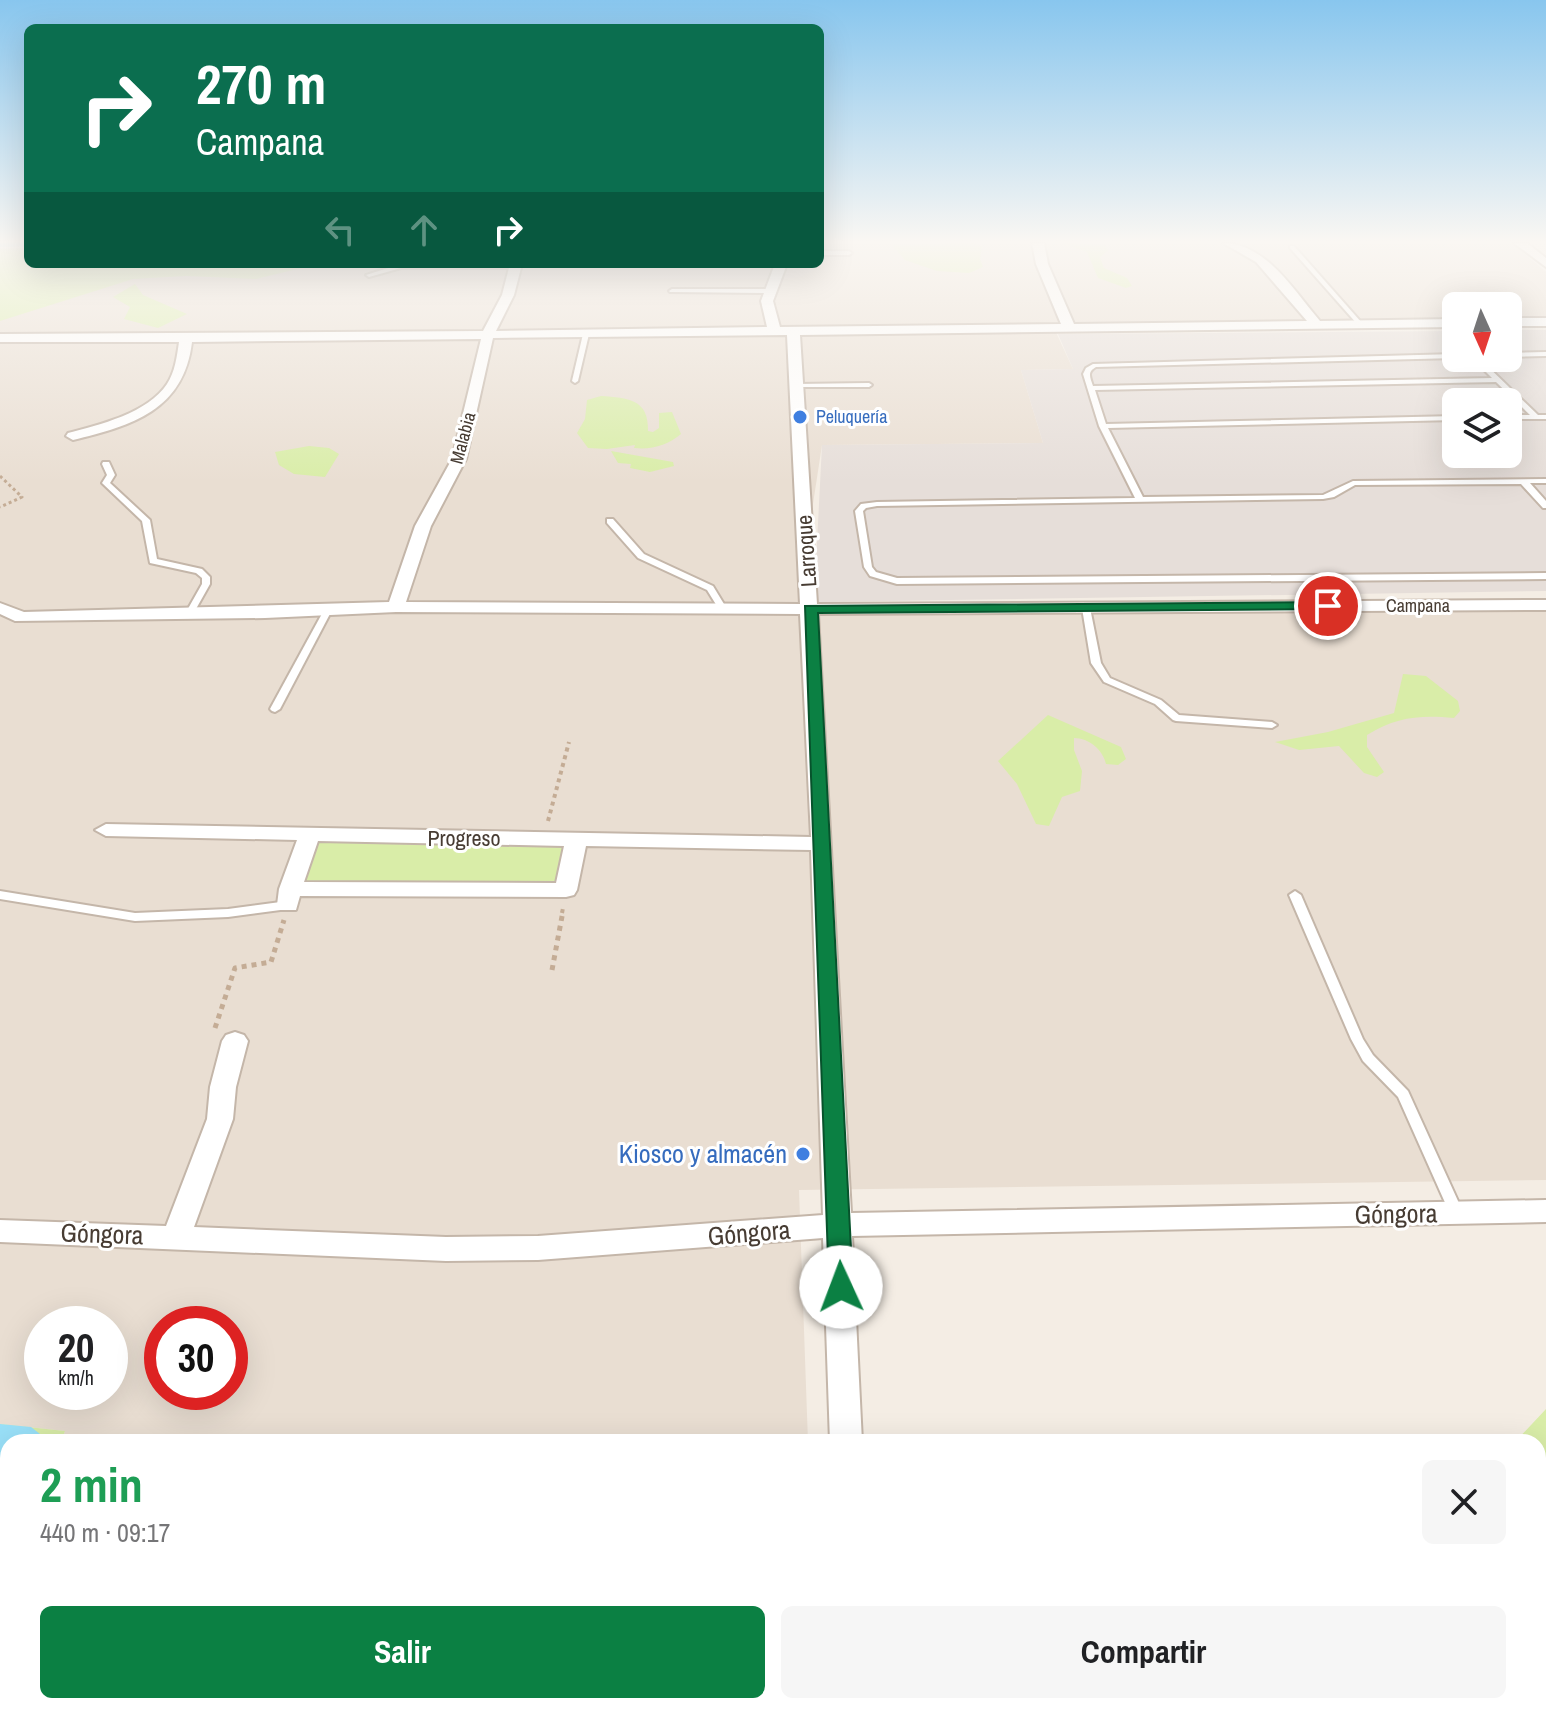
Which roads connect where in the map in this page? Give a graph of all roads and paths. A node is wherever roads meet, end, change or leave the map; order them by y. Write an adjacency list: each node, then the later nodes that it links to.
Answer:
1 (494, 323): 9 (street, Malabia)
2 (779, 323): 8 (street, Larroque)
3 (1067, 323): 7 (street)
4 (1442, 323): 6 (street)
5 (1316, 324): 6 (street); 7 (street)
6 (1360, 324)
7 (1069, 327): 8 (street)
8 (784, 332): 10 (street); 20 (street, Larroque)
9 (488, 334): 10 (street); 12 (street); 38 (street, Malabia)
10 (586, 334): 18 (lane)
11 (0, 338): 12 (street)
12 (186, 338): 27 (street)
13 (1546, 354): 14 (lane)
14 (1522, 355)
15 (1442, 356): 21 (lane)
16 (1490, 372): 17 (lane)
17 (1499, 380): 21 (lane); 23 (lane)
18 (575, 381)
19 (869, 385): 20 (lane)
20 (796, 386): 42 (street, Larroque)
21 (1090, 388): 26 (lane)
22 (1522, 417): 23 (lane)
23 (1536, 417): 24 (lane)
24 (1546, 417)
25 (1442, 418): 26 (lane)
26 (1103, 426): 32 (lane)
27 (73, 436)
28 (106, 464): 44 (lane)
29 (0, 476): 34 (path)
30 (1523, 481): 31 (lane); 32 (lane); 33 (lane)
31 (1546, 481)
32 (1140, 500): 36 (lane)
33 (1546, 506)
34 (0, 507)
35 (610, 521): 41 (lane)
36 (1546, 576)
37 (1546, 605): 40 (street, Campana)
38 (396, 607): 41 (street, Campana); 43 (street, Campana)
39 (0, 608): 45 (street)
40 (1086, 608): 42 (street, Campana); 48 (lane)
41 (723, 609): 42 (street, Campana)
42 (810, 609): 54 (street, Larroque)
43 (328, 610): 44 (street, Campana); 47 (lane)
44 (189, 614): 45 (street, Campana)
45 (21, 617): 46 (street)
46 (0, 627)
47 (275, 709)
48 (1272, 725)
49 (569, 742): 52 (path)
50 (106, 830): 51 (street, Progreso)
51 (309, 836): 52 (street, Progreso); 58 (street)
52 (543, 838): 53 (street, Progreso)
53 (576, 840): 54 (street, Progreso); 55 (street)
54 (822, 844): 63 (street, Larroque)
55 (566, 890): 58 (street); 59 (path)
56 (0, 895): 58 (lane)
57 (1295, 895): 62 (lane)
58 (289, 897): 60 (path)
59 (552, 970)
60 (235, 1041): 65 (street)
61 (1546, 1211): 62 (street, Góngora)
62 (1456, 1213): 63 (street, Góngora)
63 (839, 1225): 65 (street, Góngora); 66 (street, Larroque)
64 (0, 1231): 65 (street, Góngora)
65 (177, 1236)
66 (846, 1434)

